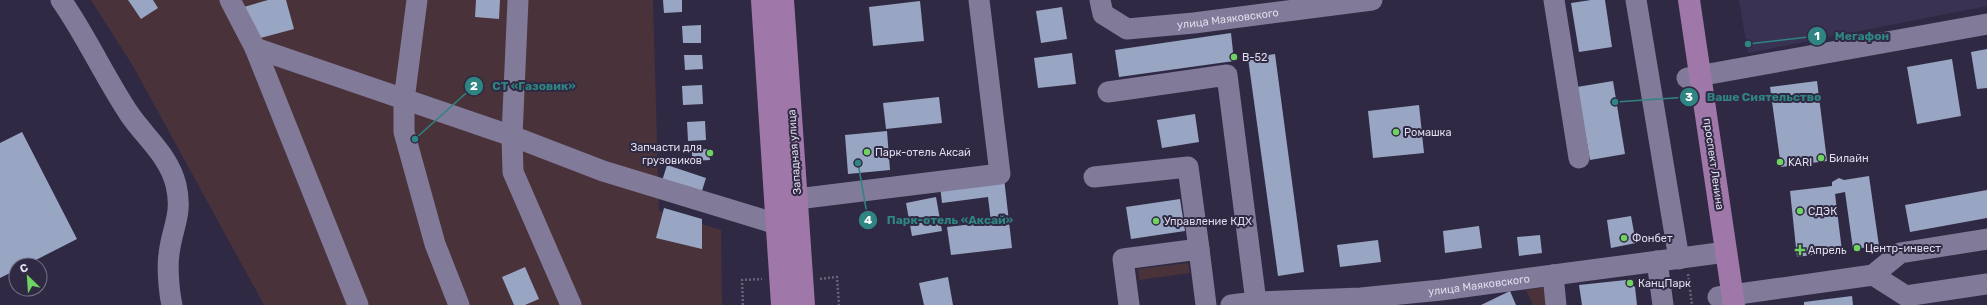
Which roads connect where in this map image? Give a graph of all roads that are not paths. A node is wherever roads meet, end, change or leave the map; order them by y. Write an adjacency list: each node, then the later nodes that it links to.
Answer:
1 (62, 0): 36 (street)
2 (230, 0): 15 (street)
3 (417, 0): 18 (street)
4 (518, 0): 19 (street)
5 (762, 0): 23 (main road, Западная улица)
6 (783, 0): 22 (main road, Западная улица)
7 (978, 0): 22 (street)
8 (1100, 0): 9 (street, улица Маяковского)
9 (1372, 0)
10 (1554, 0): 20 (street)
11 (1636, 0): 28 (street)
12 (1675, 0): 16 (main road, проспект Ленина)
13 (1689, 0): 16 (main road, проспект Ленина)
14 (1987, 24): 16 (street)
15 (255, 48): 18 (street); 37 (street)
16 (1694, 77): 26 (main road, проспект Ленина)
17 (1108, 92): 34 (street)
18 (404, 100): 19 (street); 38 (street)
19 (512, 136): 23 (street); 39 (street)
20 (1579, 158)
21 (1094, 177): 25 (street)
22 (797, 199): 41 (main road, Западная улица)
23 (777, 224): 40 (main road, Западная улица)
24 (1987, 239): 30 (street)
25 (1199, 249): 42 (street); 43 (street)
26 (1719, 253): 28 (street, улица Маяковского); 33 (main road, проспект Ленина)
27 (1657, 261): 28 (street, улица Маяковского); 29 (street, улица Маяковского); 46 (street)
28 (1684, 264)
29 (1553, 275): 32 (street, улица Маяковского); 45 (street)
30 (1873, 275): 31 (street); 33 (street); 47 (street)
31 (1987, 284)
32 (1445, 298): 35 (street, улица Маяковского)
33 (1726, 300)
34 (1256, 302): 35 (street, улица Маяковского); 44 (street, улица Маяковского)
35 (1362, 302)
36 (168, 303)
37 (358, 305)
38 (459, 305)
39 (571, 305)
40 (782, 305)
41 (804, 305)
42 (1129, 305)
43 (1206, 305)
44 (1231, 305)
45 (1556, 305)
46 (1663, 305)
47 (1894, 305)

